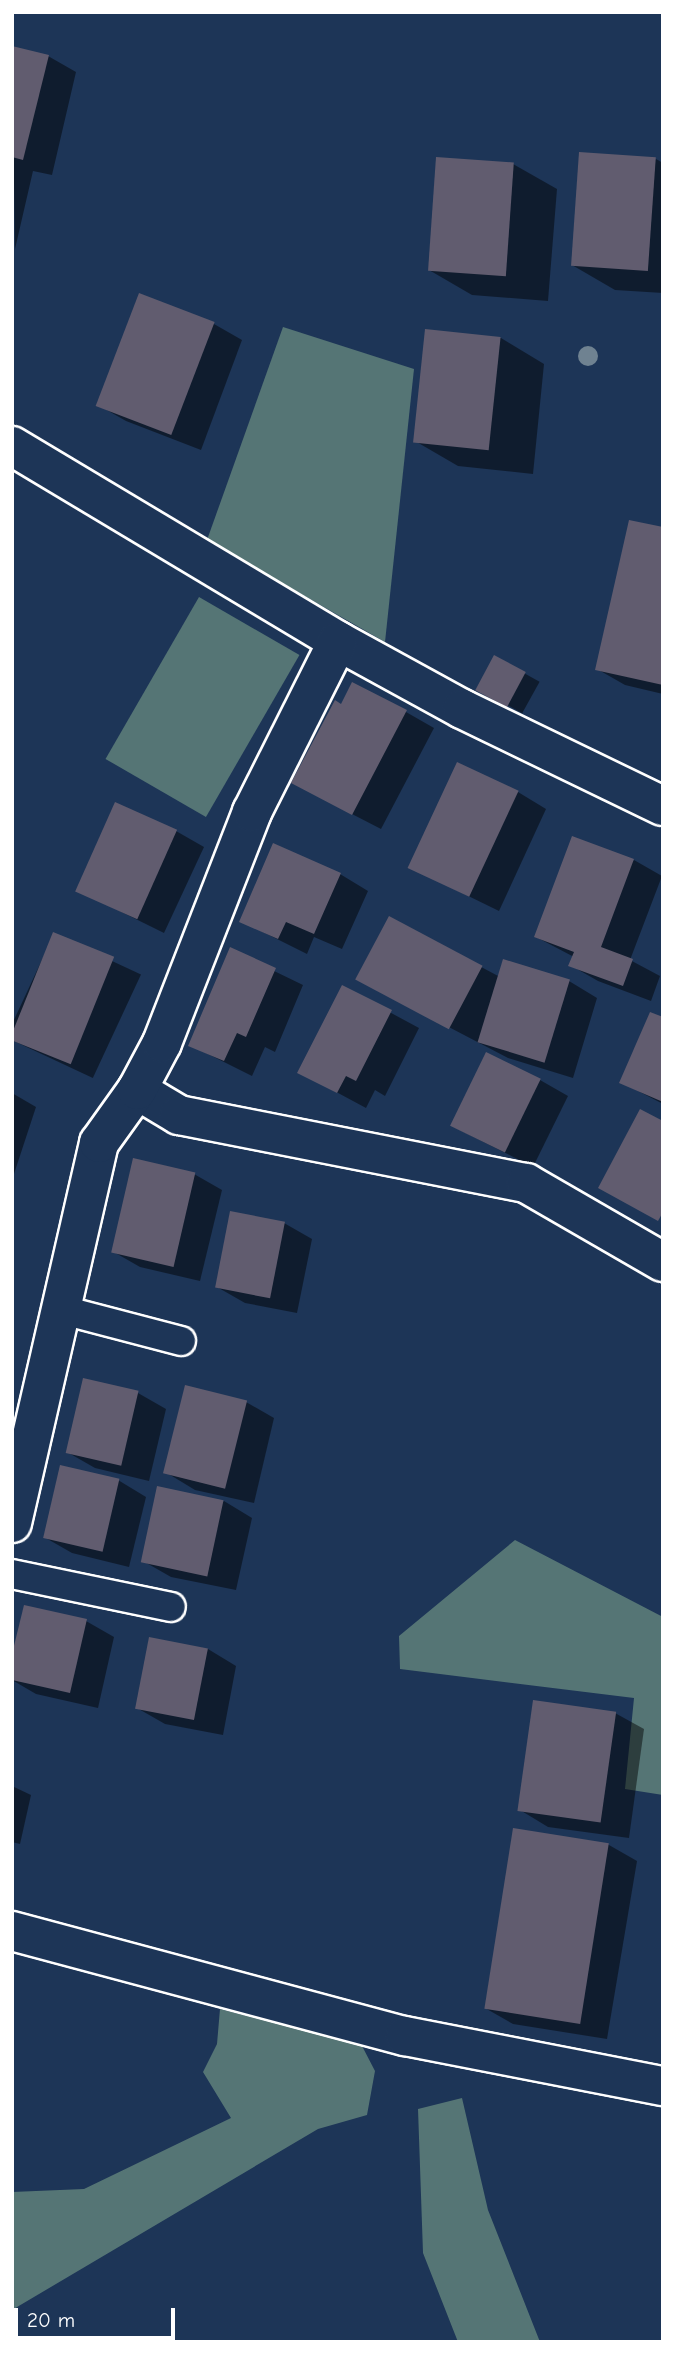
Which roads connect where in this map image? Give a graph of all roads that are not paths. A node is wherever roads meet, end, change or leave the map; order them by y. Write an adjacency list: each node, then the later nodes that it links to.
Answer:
1 (12, 446): 2 (street)
2 (338, 641): 3 (street); 4 (street)
3 (663, 806)
4 (137, 1090): 5 (street); 6 (street)
5 (663, 1262)
6 (59, 1309): 7 (lane); 8 (street)
7 (181, 1341)
8 (12, 1523)
9 (12, 1574): 10 (lane)
10 (171, 1606)
11 (12, 1931): 12 (street)
12 (663, 2086)

